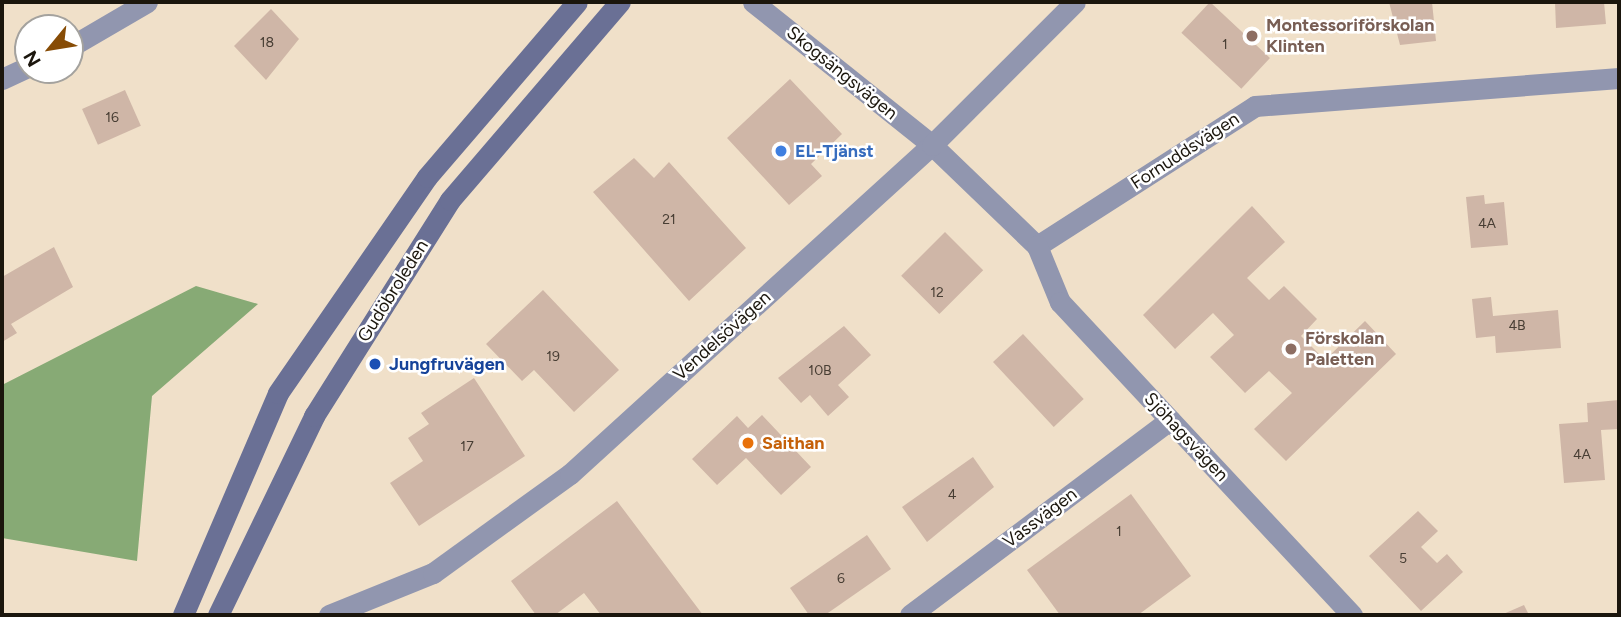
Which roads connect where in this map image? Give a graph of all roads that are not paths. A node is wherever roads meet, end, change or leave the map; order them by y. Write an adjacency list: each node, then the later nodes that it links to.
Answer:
1 (147, 2): 6 (street)
2 (577, 2): 11 (main road, Gudöbroleden)
3 (620, 2): 12 (main road, Gudöbroleden)
4 (753, 2): 8 (street, Skogsängsvägen)
5 (1075, 2): 8 (street, Vendelsövägen)
6 (84, 39)
7 (1619, 78): 9 (street, Fornuddsvägen)
8 (932, 145): 9 (street); 13 (street, Vendelsövägen)
9 (1037, 246): 10 (street, Sjöhagsvägen)
10 (1170, 420): 14 (street, Vassvägen); 15 (street, Sjöhagsvägen)
11 (183, 615)
12 (218, 615)
13 (329, 615)
14 (910, 615)
15 (1352, 615)

